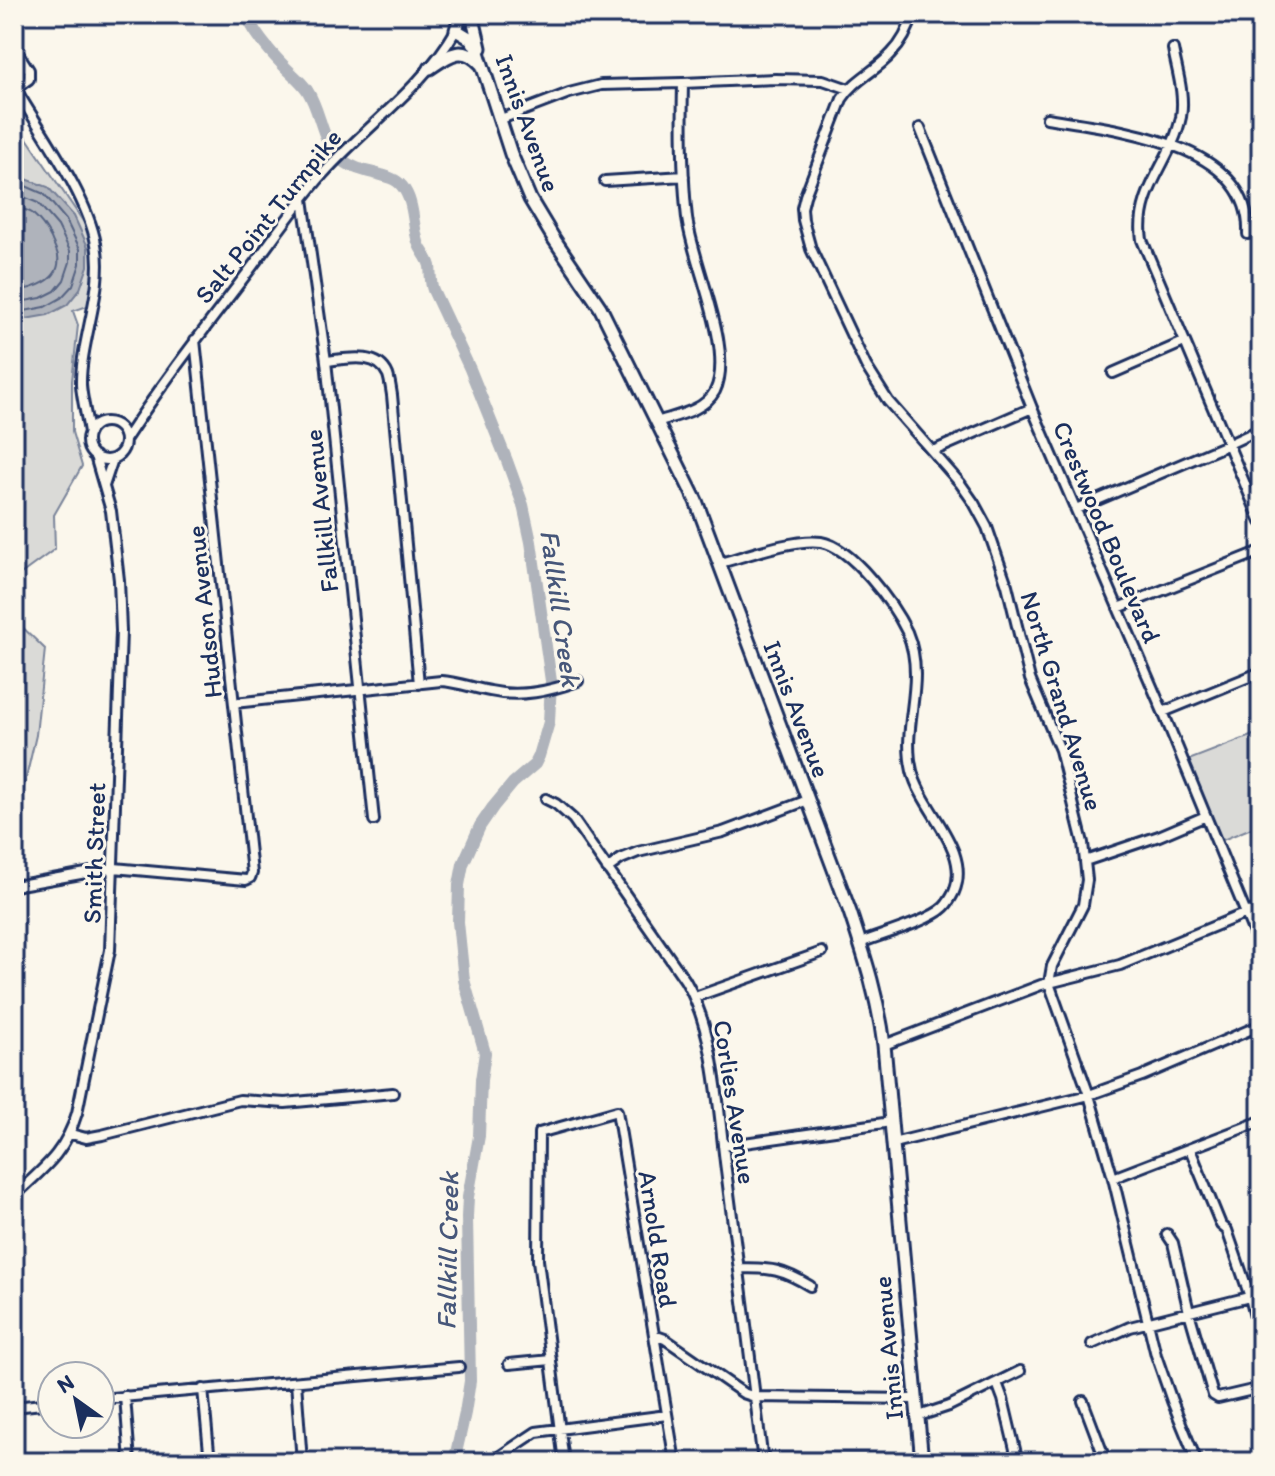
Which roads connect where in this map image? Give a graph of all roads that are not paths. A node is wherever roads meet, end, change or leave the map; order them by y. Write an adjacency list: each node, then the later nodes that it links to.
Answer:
1 (461, 14): 4 (main road, Salt Point Turnpike)
2 (472, 14): 8 (main road)
3 (913, 14): 11 (street, North Grand Avenue)
4 (456, 30): 7 (street, Salt Point Turnpike); 8 (main road, Innis Avenue)
5 (14, 47): 10 (street)
6 (1173, 49): 15 (street)
7 (430, 68): 8 (main road); 18 (street, Salt Point Turnpike)
8 (485, 68): 13 (main road, Innis Avenue)
9 (683, 83): 11 (street); 13 (street); 16 (street)
10 (15, 88): 25 (street)
11 (849, 89): 34 (street, North Grand Avenue)
12 (1047, 118): 15 (street)
13 (501, 119): 27 (main road, Innis Avenue)
14 (920, 128): 24 (street, Crestwood Boulevard)
15 (1171, 145): 19 (street); 21 (street)
16 (684, 176): 17 (street); 27 (street)
17 (605, 181)
18 (303, 199): 20 (street, Salt Point Turnpike); 22 (street, Fallkill Avenue)
19 (1248, 234)
20 (195, 340): 26 (street, Salt Point Turnpike); 47 (street, Hudson Avenue)
21 (1184, 342): 23 (street); 33 (street)
22 (326, 361): 45 (street); 46 (street, Fallkill Avenue)
23 (1113, 373)
24 (1032, 408): 34 (street); 38 (street, Crestwood Boulevard)
25 (85, 409): 28 (street); 31 (street)
26 (142, 413): 29 (street, Salt Point Turnpike); 32 (street, Salt Point Turnpike)
27 (657, 422): 41 (main road, Innis Avenue)
28 (102, 423): 29 (street); 31 (street)
29 (119, 427): 32 (street)
30 (1261, 429): 33 (street)
31 (89, 433): 35 (street)
32 (125, 440): 36 (street)
33 (1229, 444): 38 (street); 39 (street)
34 (933, 451): 53 (street, North Grand Avenue)
35 (95, 456): 36 (street); 37 (street, Smith Street)
36 (113, 459): 37 (street)
37 (104, 487): 54 (street, Smith Street)
38 (1076, 509): 42 (street, Crestwood Boulevard)
39 (1261, 522)
40 (1261, 551): 42 (street)
41 (720, 563): 50 (main road, Innis Avenue); 59 (street)
42 (1118, 608): 48 (street, Crestwood Boulevard)
43 (1261, 672): 48 (street)
44 (578, 681): 45 (street)
45 (419, 684): 46 (street)
46 (361, 689): 47 (street); 52 (street, Fallkill Avenue)
47 (234, 703): 54 (street, Hudson Avenue)
48 (1163, 712): 51 (street, Crestwood Boulevard)
49 (546, 799): 55 (street, Corlies Avenue)
50 (808, 800): 55 (street); 59 (main road, Innis Avenue)
51 (1206, 816): 53 (street); 58 (street, Crestwood Boulevard)
52 (374, 820)
53 (1085, 861): 62 (street, North Grand Avenue)
54 (114, 868): 56 (street); 70 (street, Smith Street)
55 (607, 869): 63 (street, Corlies Avenue)
56 (14, 886)
57 (1261, 907): 58 (street)
58 (1246, 914): 60 (street, Crestwood Boulevard); 62 (street)
59 (860, 943): 65 (main road, Innis Avenue)
60 (1261, 950)
61 (822, 952): 63 (street)
62 (1049, 983): 65 (street); 67 (street)
63 (695, 997): 72 (street, Corlies Avenue)
64 (1261, 1025): 67 (street)
65 (884, 1045): 69 (main road, Innis Avenue)
66 (393, 1093): 70 (street)
67 (1089, 1095): 71 (street); 74 (street)
68 (1261, 1121): 73 (street)
69 (891, 1122): 71 (main road, Innis Avenue); 72 (street)
70 (71, 1134): 75 (street, Smith Street)
71 (893, 1143): 98 (main road, Innis Avenue)
72 (723, 1146): 77 (street, Corlies Avenue)
73 (1190, 1149): 74 (street); 80 (street)
74 (1113, 1178): 82 (street)
75 (14, 1196)
76 (1167, 1234): 81 (street)
77 (739, 1268): 78 (street); 97 (street, Corlies Avenue)
78 (810, 1286)
79 (1261, 1294): 80 (street)
80 (1250, 1297): 81 (street); 84 (street)
81 (1189, 1312): 82 (street); 93 (street)
82 (1148, 1322): 85 (street); 115 (street)
83 (654, 1335): 86 (street, Arnold Road); 97 (street, Arnold Road); 102 (street)
84 (1261, 1341)
85 (1092, 1344)
86 (551, 1360): 88 (street); 104 (street)
87 (1261, 1363): 93 (street)
88 (509, 1364)
89 (459, 1367): 91 (street)
90 (1020, 1371): 92 (street)
91 (296, 1382): 94 (street); 107 (street)
92 (997, 1383): 103 (street); 113 (street)
93 (1261, 1388)
94 (203, 1389): 95 (street); 106 (street)
95 (125, 1396): 96 (street); 105 (street)
96 (116, 1397)
97 (755, 1397): 98 (street, Arnold Road); 111 (street, Corlies Avenue)
98 (915, 1399): 103 (main road, Innis Avenue)
99 (1083, 1401): 114 (street)
100 (36, 1405): 101 (street)
101 (14, 1407)
102 (667, 1415): 104 (street); 110 (street)
103 (916, 1417): 112 (main road, Innis Avenue)
104 (560, 1428): 108 (street); 109 (street)
105 (130, 1462)
106 (210, 1462)
107 (302, 1462)
108 (491, 1462)
109 (564, 1462)
110 (675, 1462)
111 (763, 1462)
112 (922, 1462)
113 (1018, 1462)
114 (1106, 1462)
115 (1197, 1462)

